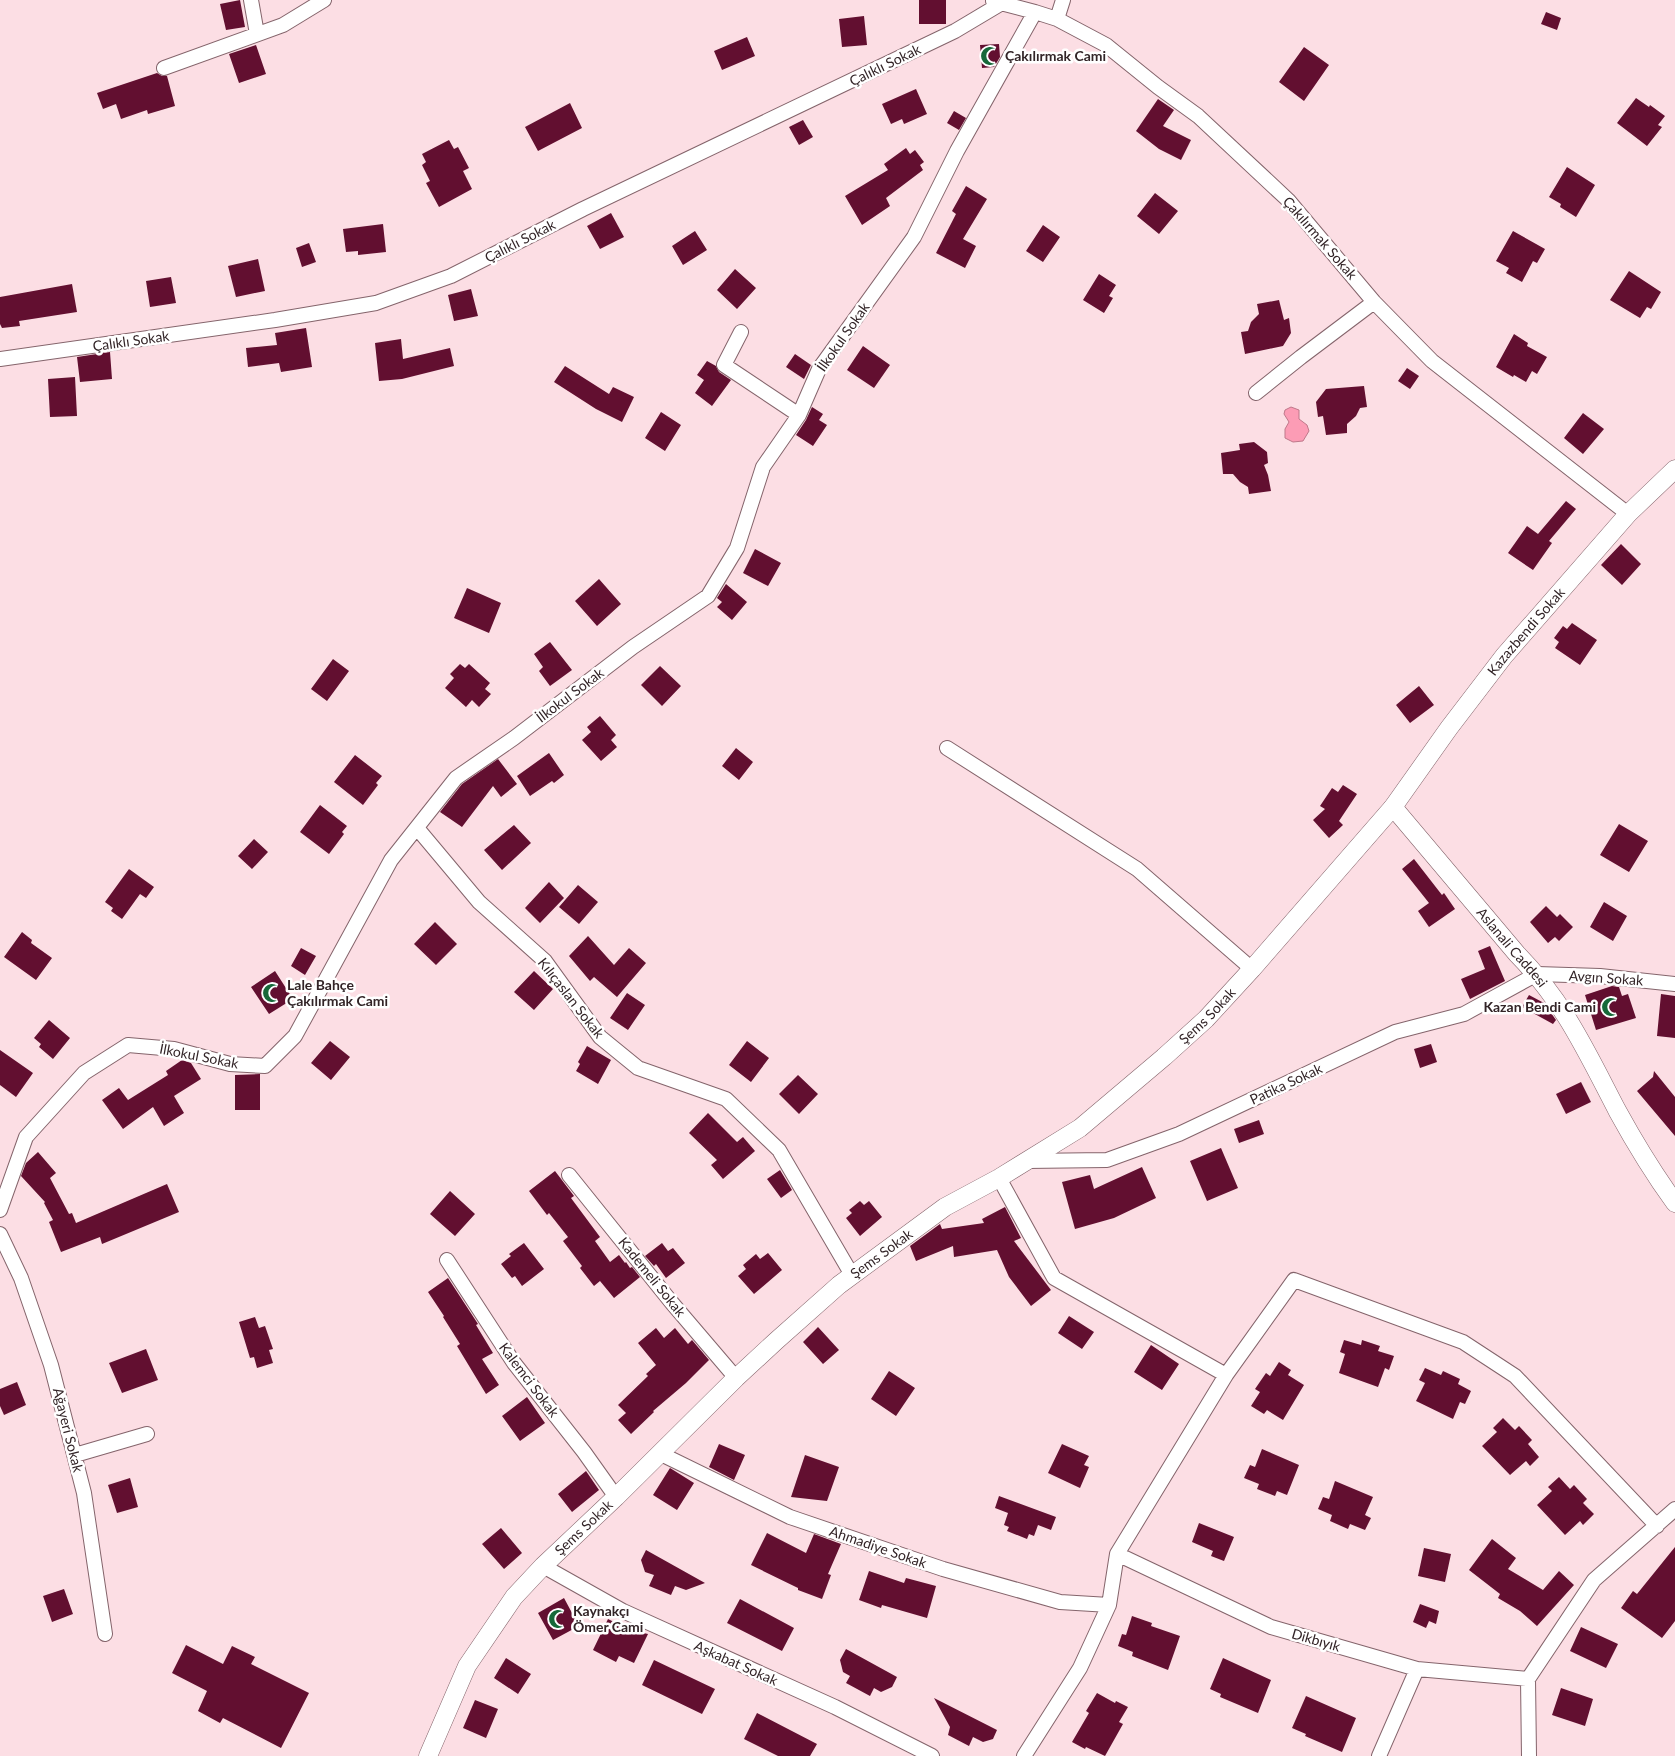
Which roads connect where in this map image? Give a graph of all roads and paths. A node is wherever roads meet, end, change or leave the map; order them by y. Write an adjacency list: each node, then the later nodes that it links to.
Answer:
1 (251, 0): 7 (street)
2 (324, 0): 7 (street)
3 (1063, 0): 6 (street)
4 (996, 2): 5 (street, Çakılırmak Sokak); 11 (street, Çalıklı Sokak)
5 (1035, 12): 6 (street, Çakılırmak Sokak); 13 (street, İlkokul Sokak)
6 (1057, 19): 9 (street, Çakılırmak Sokak)
7 (257, 34): 8 (street)
8 (164, 68)
9 (1374, 302): 12 (street); 15 (street, Çakılırmak Sokak)
10 (741, 332): 13 (street)
11 (0, 358)
12 (1256, 393)
13 (799, 415): 18 (street, İlkokul Sokak)
14 (1674, 474): 15 (street, Kazazbendi Sokak)
15 (1628, 514): 17 (street, Kazazbendi Sokak)
16 (947, 748): 19 (street)
17 (1393, 807): 19 (street, Şems Sokak); 20 (street, Aslanali Caddesi)
18 (417, 828): 26 (street, İlkokul Sokak); 29 (street, Kılıçaslan Sokak)
19 (1252, 969): 22 (street, Şems Sokak)
20 (1537, 974): 21 (street, Avgın Sokak); 22 (street, Patika Sokak); 25 (street, Aslanali Caddesi)
21 (1675, 984)
22 (1026, 1161): 24 (street, Şems Sokak)
23 (569, 1175): 31 (street, Kademeli Sokak)
24 (999, 1178): 29 (street, Şems Sokak); 30 (street)
25 (1675, 1203)
26 (0, 1210)
27 (0, 1234): 34 (street, Ağayeri Sokak)
28 (447, 1260): 35 (street, Kalemci Sokak)
29 (852, 1275): 31 (street, Şems Sokak)
30 (1226, 1375): 36 (street); 37 (street)
31 (736, 1378): 33 (street, Şems Sokak)
32 (146, 1434): 34 (street)
33 (659, 1453): 35 (street, Şems Sokak); 39 (street, Ahmadiye Sokak)
34 (75, 1455): 40 (street, Ağayeri Sokak)
35 (616, 1497): 38 (street, Şems Sokak)
36 (1668, 1520): 42 (street)
37 (1116, 1554): 39 (street); 41 (street, Dikbıyık)
38 (543, 1566): 43 (street, Şems Sokak); 44 (street, Aşkabat Sokak)
39 (1109, 1605): 45 (street)
40 (105, 1634)
41 (1417, 1669): 42 (street, Dikbıyık); 46 (street)
42 (1528, 1679): 47 (street)
43 (428, 1756)
44 (932, 1756)
45 (1024, 1756)
46 (1379, 1756)
47 (1529, 1756)

